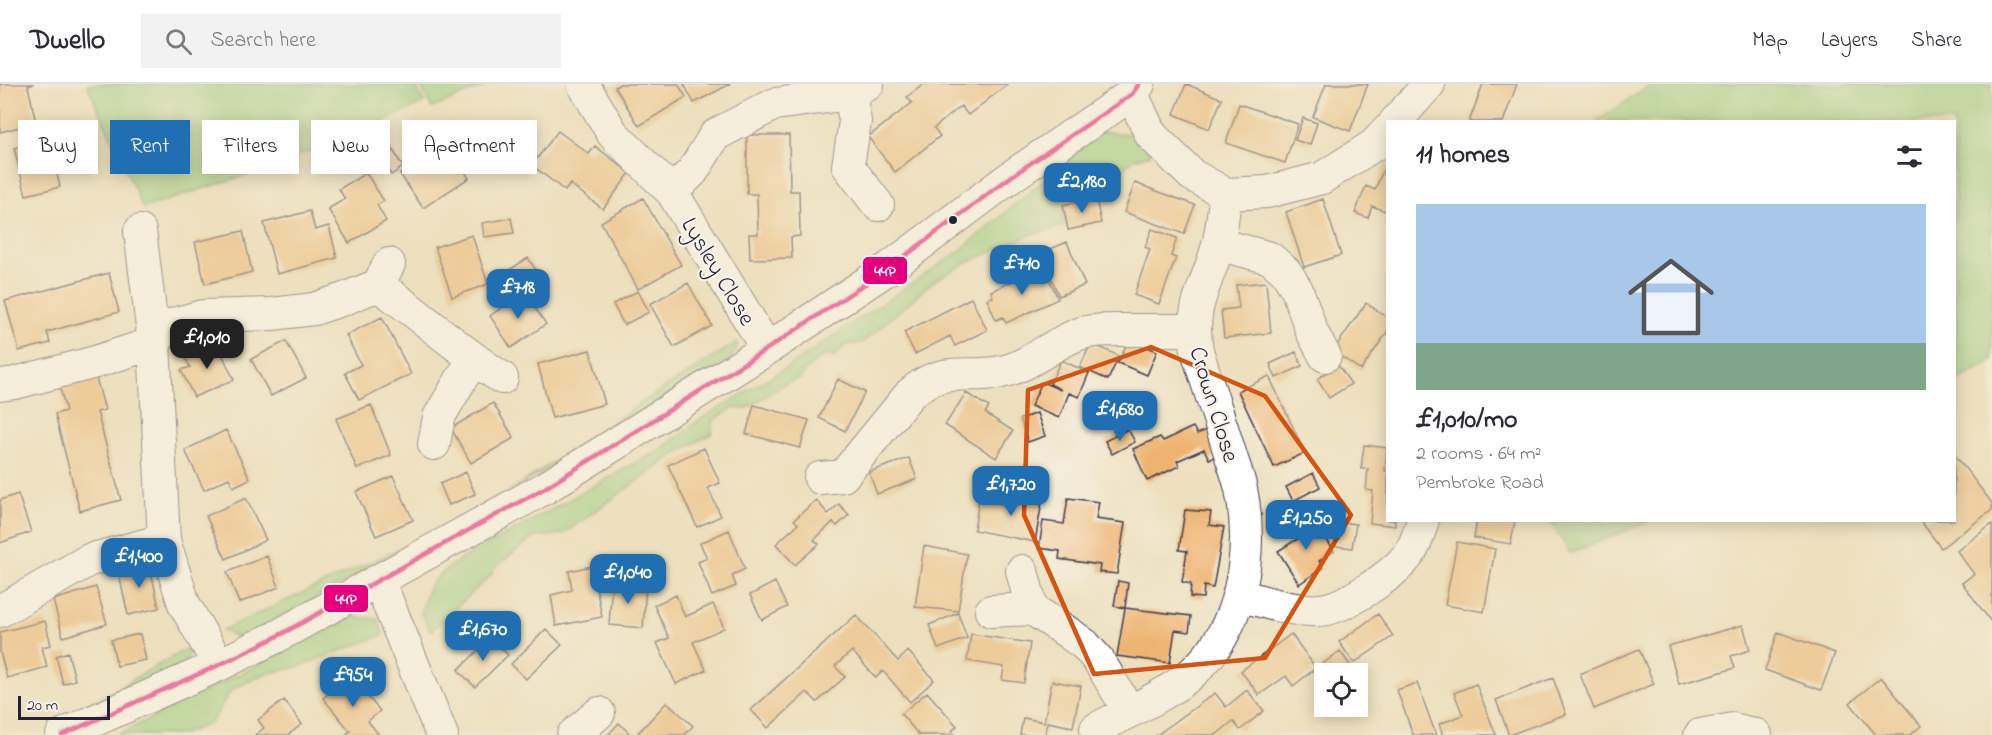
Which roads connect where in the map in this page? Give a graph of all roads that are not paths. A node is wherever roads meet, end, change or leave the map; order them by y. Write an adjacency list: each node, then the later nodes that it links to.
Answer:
1 (583, 84): 7 (street, Lysley Close)
2 (1429, 84): 5 (street)
3 (859, 89): 7 (street, Lysley Close); 9 (street)
4 (1136, 89): 8 (street); 14 (street)
5 (1397, 120)
6 (1386, 132): 8 (street)
7 (672, 192): 14 (street, Lysley Close)
8 (1226, 194): 11 (street, Crown Close)
9 (878, 205)
10 (140, 231): 13 (street)
11 (1218, 243): 12 (street, Crown Close); 15 (street)
12 (1193, 330): 20 (street); 25 (street, Crown Close)
13 (154, 343): 16 (street); 18 (street); 22 (street)
14 (767, 349): 24 (street)
15 (1325, 356)
16 (466, 370): 17 (street); 19 (street)
17 (502, 378)
18 (0, 385)
19 (434, 444)
20 (837, 482)
21 (1422, 522): 25 (street)
22 (164, 540): 27 (street); 29 (street)
23 (1022, 571): 26 (street)
24 (380, 581): 29 (street); 34 (street)
25 (1239, 595): 30 (street, Crown Close)
26 (1032, 609): 28 (street); 30 (street)
27 (0, 611)
28 (991, 611)
29 (219, 665): 33 (street)
30 (1129, 711): 32 (street, Crown Close)
31 (599, 712): 35 (street)
32 (1096, 729)
33 (62, 735)
34 (442, 735)
35 (573, 735)
36 (1700, 735): 37 (street)
37 (1756, 735)

